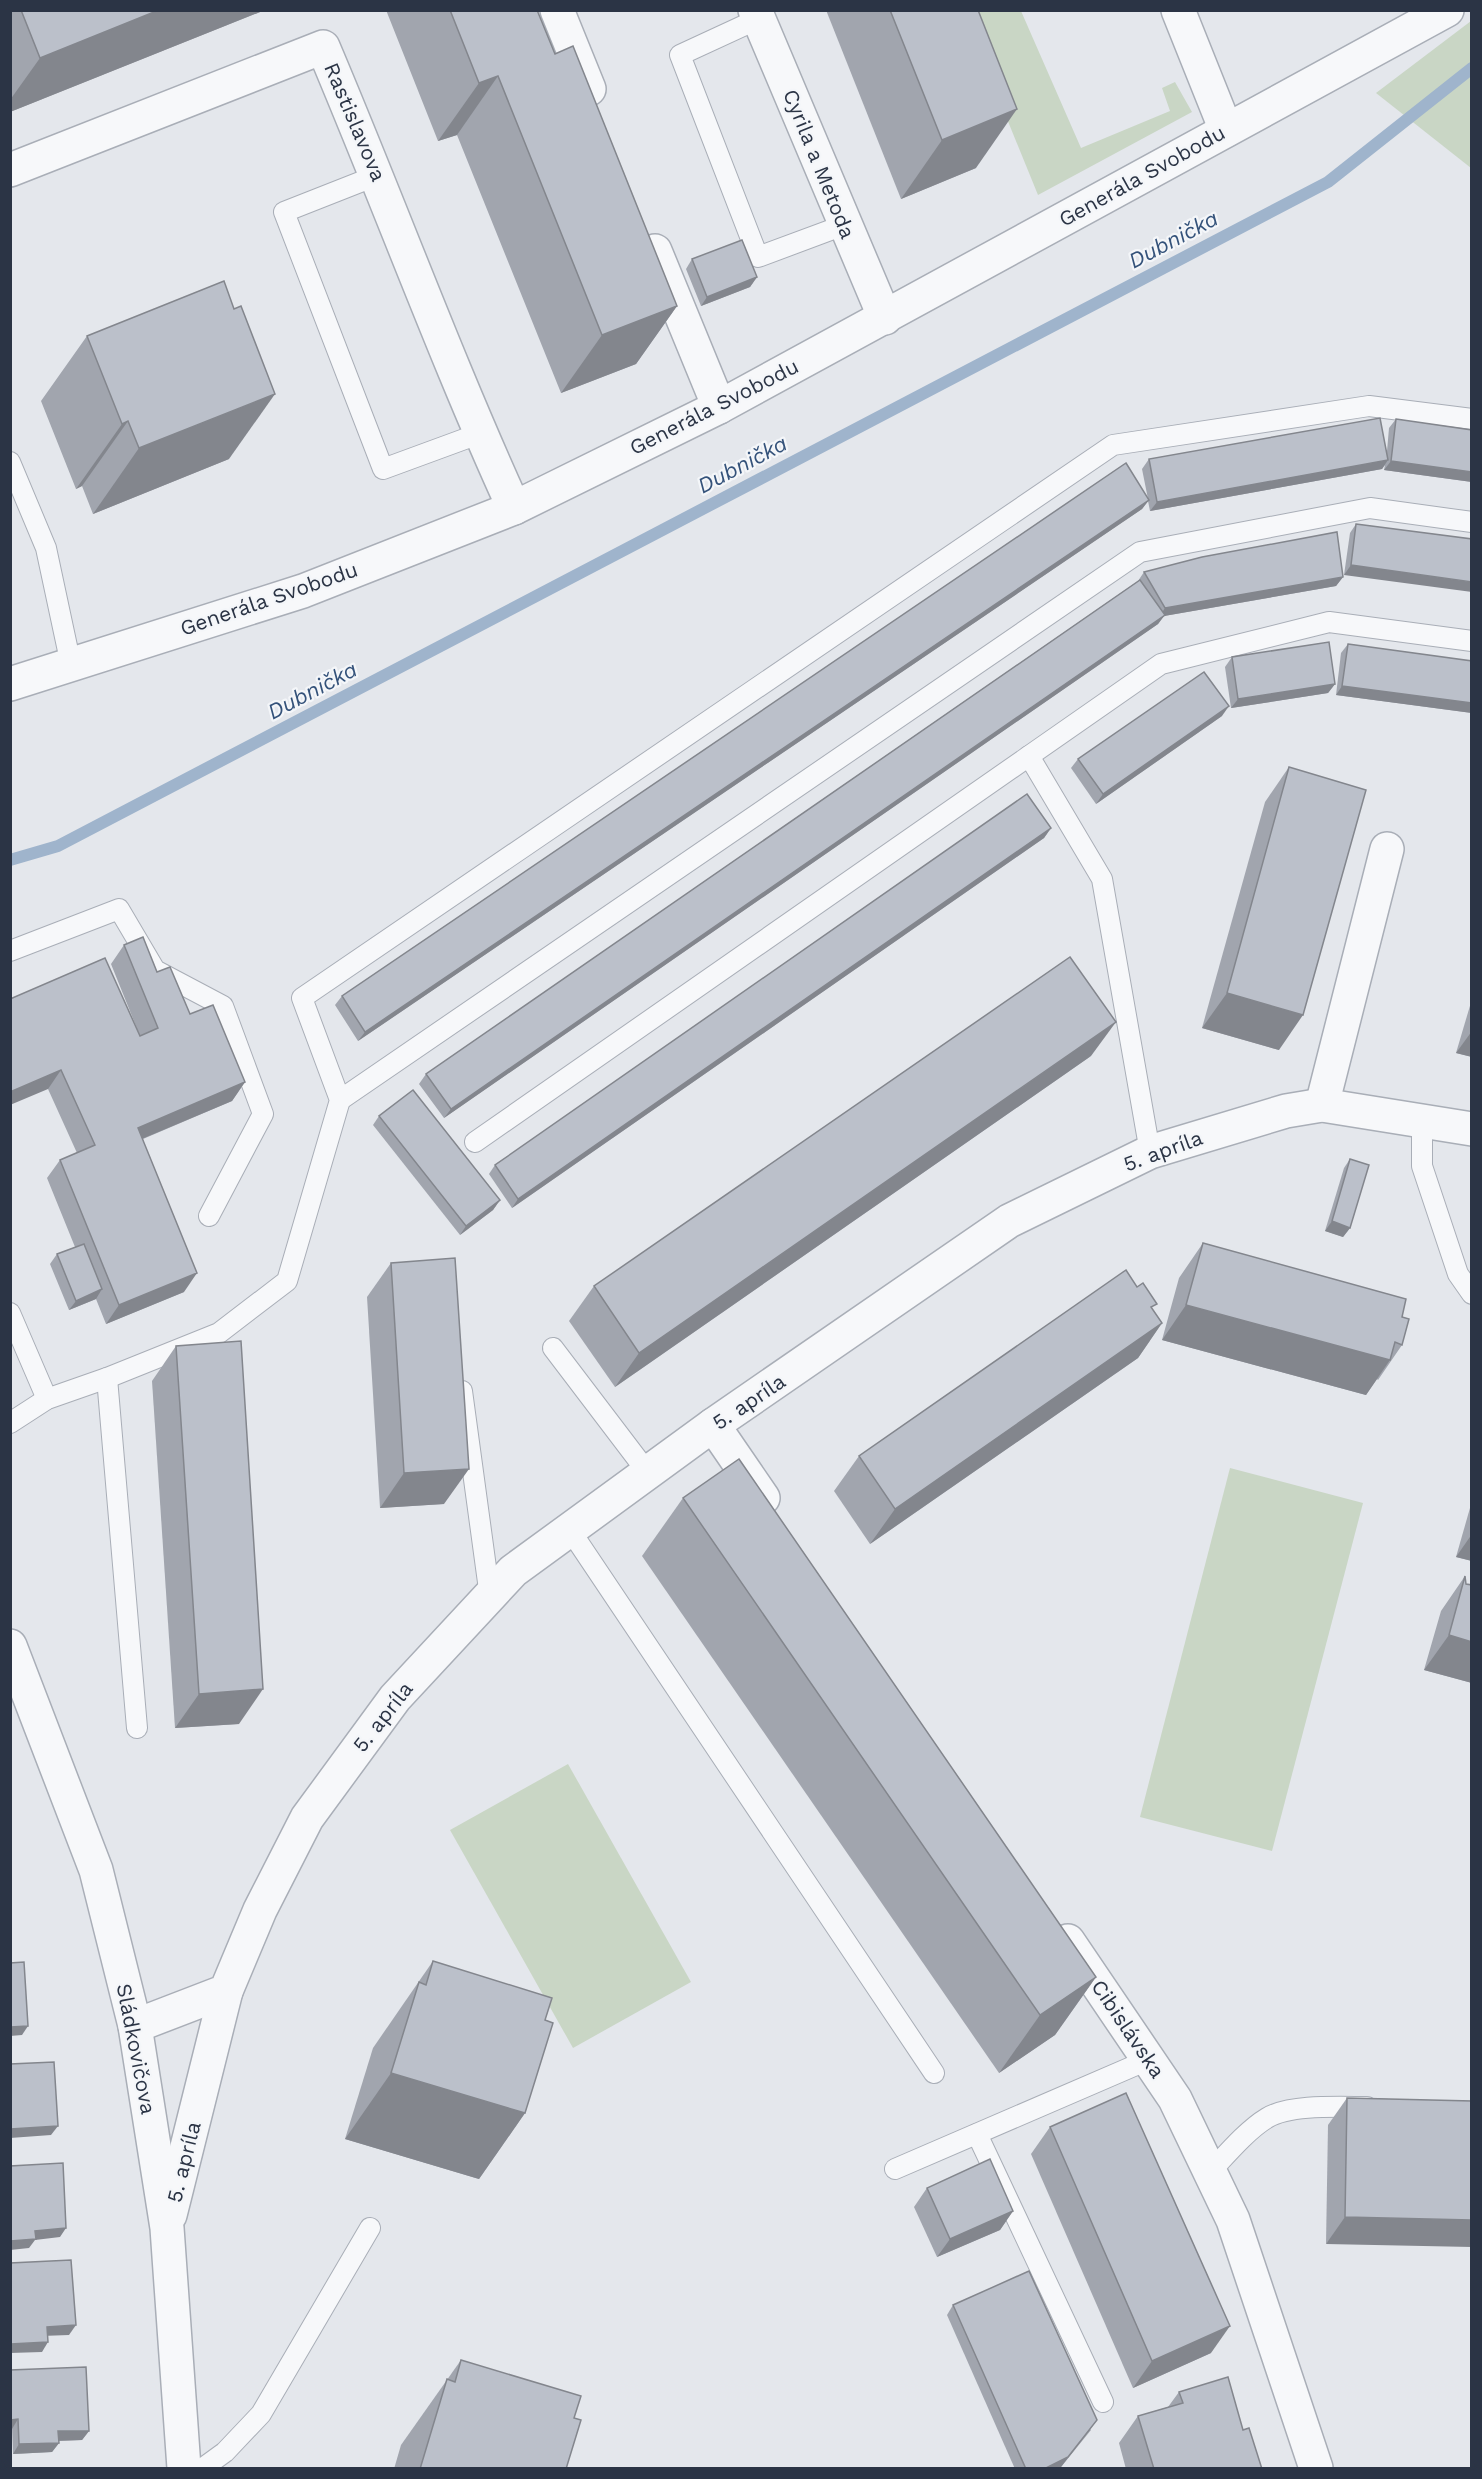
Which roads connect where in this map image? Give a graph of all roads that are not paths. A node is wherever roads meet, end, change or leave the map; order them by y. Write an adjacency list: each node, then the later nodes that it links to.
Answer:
1 (557, 10): 7 (street)
2 (1178, 10): 8 (street)
3 (1404, 10): 6 (street)
4 (1447, 10): 6 (street, Generála Svobodu)
5 (757, 14): 12 (street, Cyrila a Metoda); 12 (lane)
6 (1381, 46): 8 (street, Generála Svobodu)
7 (600, 116)
8 (1226, 130): 13 (street, Generála Svobodu)
9 (10, 170): 10 (street, Rastislavova)
10 (378, 175): 16 (street, Rastislavova); 16 (lane)
11 (644, 224): 14 (street)
12 (844, 225): 13 (street, Cyrila a Metoda)
13 (885, 318): 14 (street, Generála Svobodu)
14 (719, 407): 18 (street, Generála Svobodu)
15 (1472, 419): 26 (lane)
16 (481, 433): 18 (street, Rastislavova)
17 (10, 462): 21 (lane)
18 (514, 508): 21 (street, Generála Svobodu)
19 (1472, 522): 26 (lane)
20 (1472, 641): 23 (lane)
21 (71, 665): 22 (street, Generála Svobodu)
22 (10, 684)
23 (1029, 756): 30 (lane); 31 (lane)
24 (1387, 849): 27 (street)
25 (10, 951): 32 (lane)
26 (340, 1100): 37 (lane)
27 (1322, 1105): 28 (street, 5. apríla); 31 (street, 5. apríla)
28 (1422, 1120): 29 (street, 5. apríla); 33 (lane)
29 (1472, 1129)
30 (476, 1142)
31 (1150, 1152): 40 (street, 5. apríla)
32 (209, 1216)
33 (1472, 1294)
34 (10, 1313): 38 (lane)
35 (554, 1348): 41 (lane)
36 (459, 1374): 44 (lane)
37 (107, 1378): 38 (lane); 46 (lane)
38 (47, 1400): 39 (lane)
39 (10, 1423)
40 (713, 1425): 41 (street, 5. apríla); 42 (street)
41 (648, 1473): 43 (street, 5. apríla)
42 (779, 1520)
43 (570, 1530): 44 (street, 5. apríla); 51 (lane)
44 (490, 1597): 48 (street, 5. apríla)
45 (10, 1646): 49 (street, Sládkovičova)
46 (137, 1728)
47 (1048, 1912): 50 (street, Cibislávska)
48 (226, 1991): 49 (street); 56 (street, 5. apríla)
49 (135, 2026): 56 (street, Sládkovičova)
50 (1150, 2060): 53 (lane); 55 (street, Cibislávska)
51 (934, 2073)
52 (1381, 2108): 55 (lane)
53 (977, 2134): 54 (lane); 58 (lane)
54 (896, 2169)
55 (1210, 2172): 61 (street, Cibislávska)
56 (167, 2228): 59 (street, Sládkovičova)
57 (370, 2228): 60 (lane)
58 (1103, 2403)
59 (184, 2469)
60 (203, 2469)
61 (1316, 2469)

